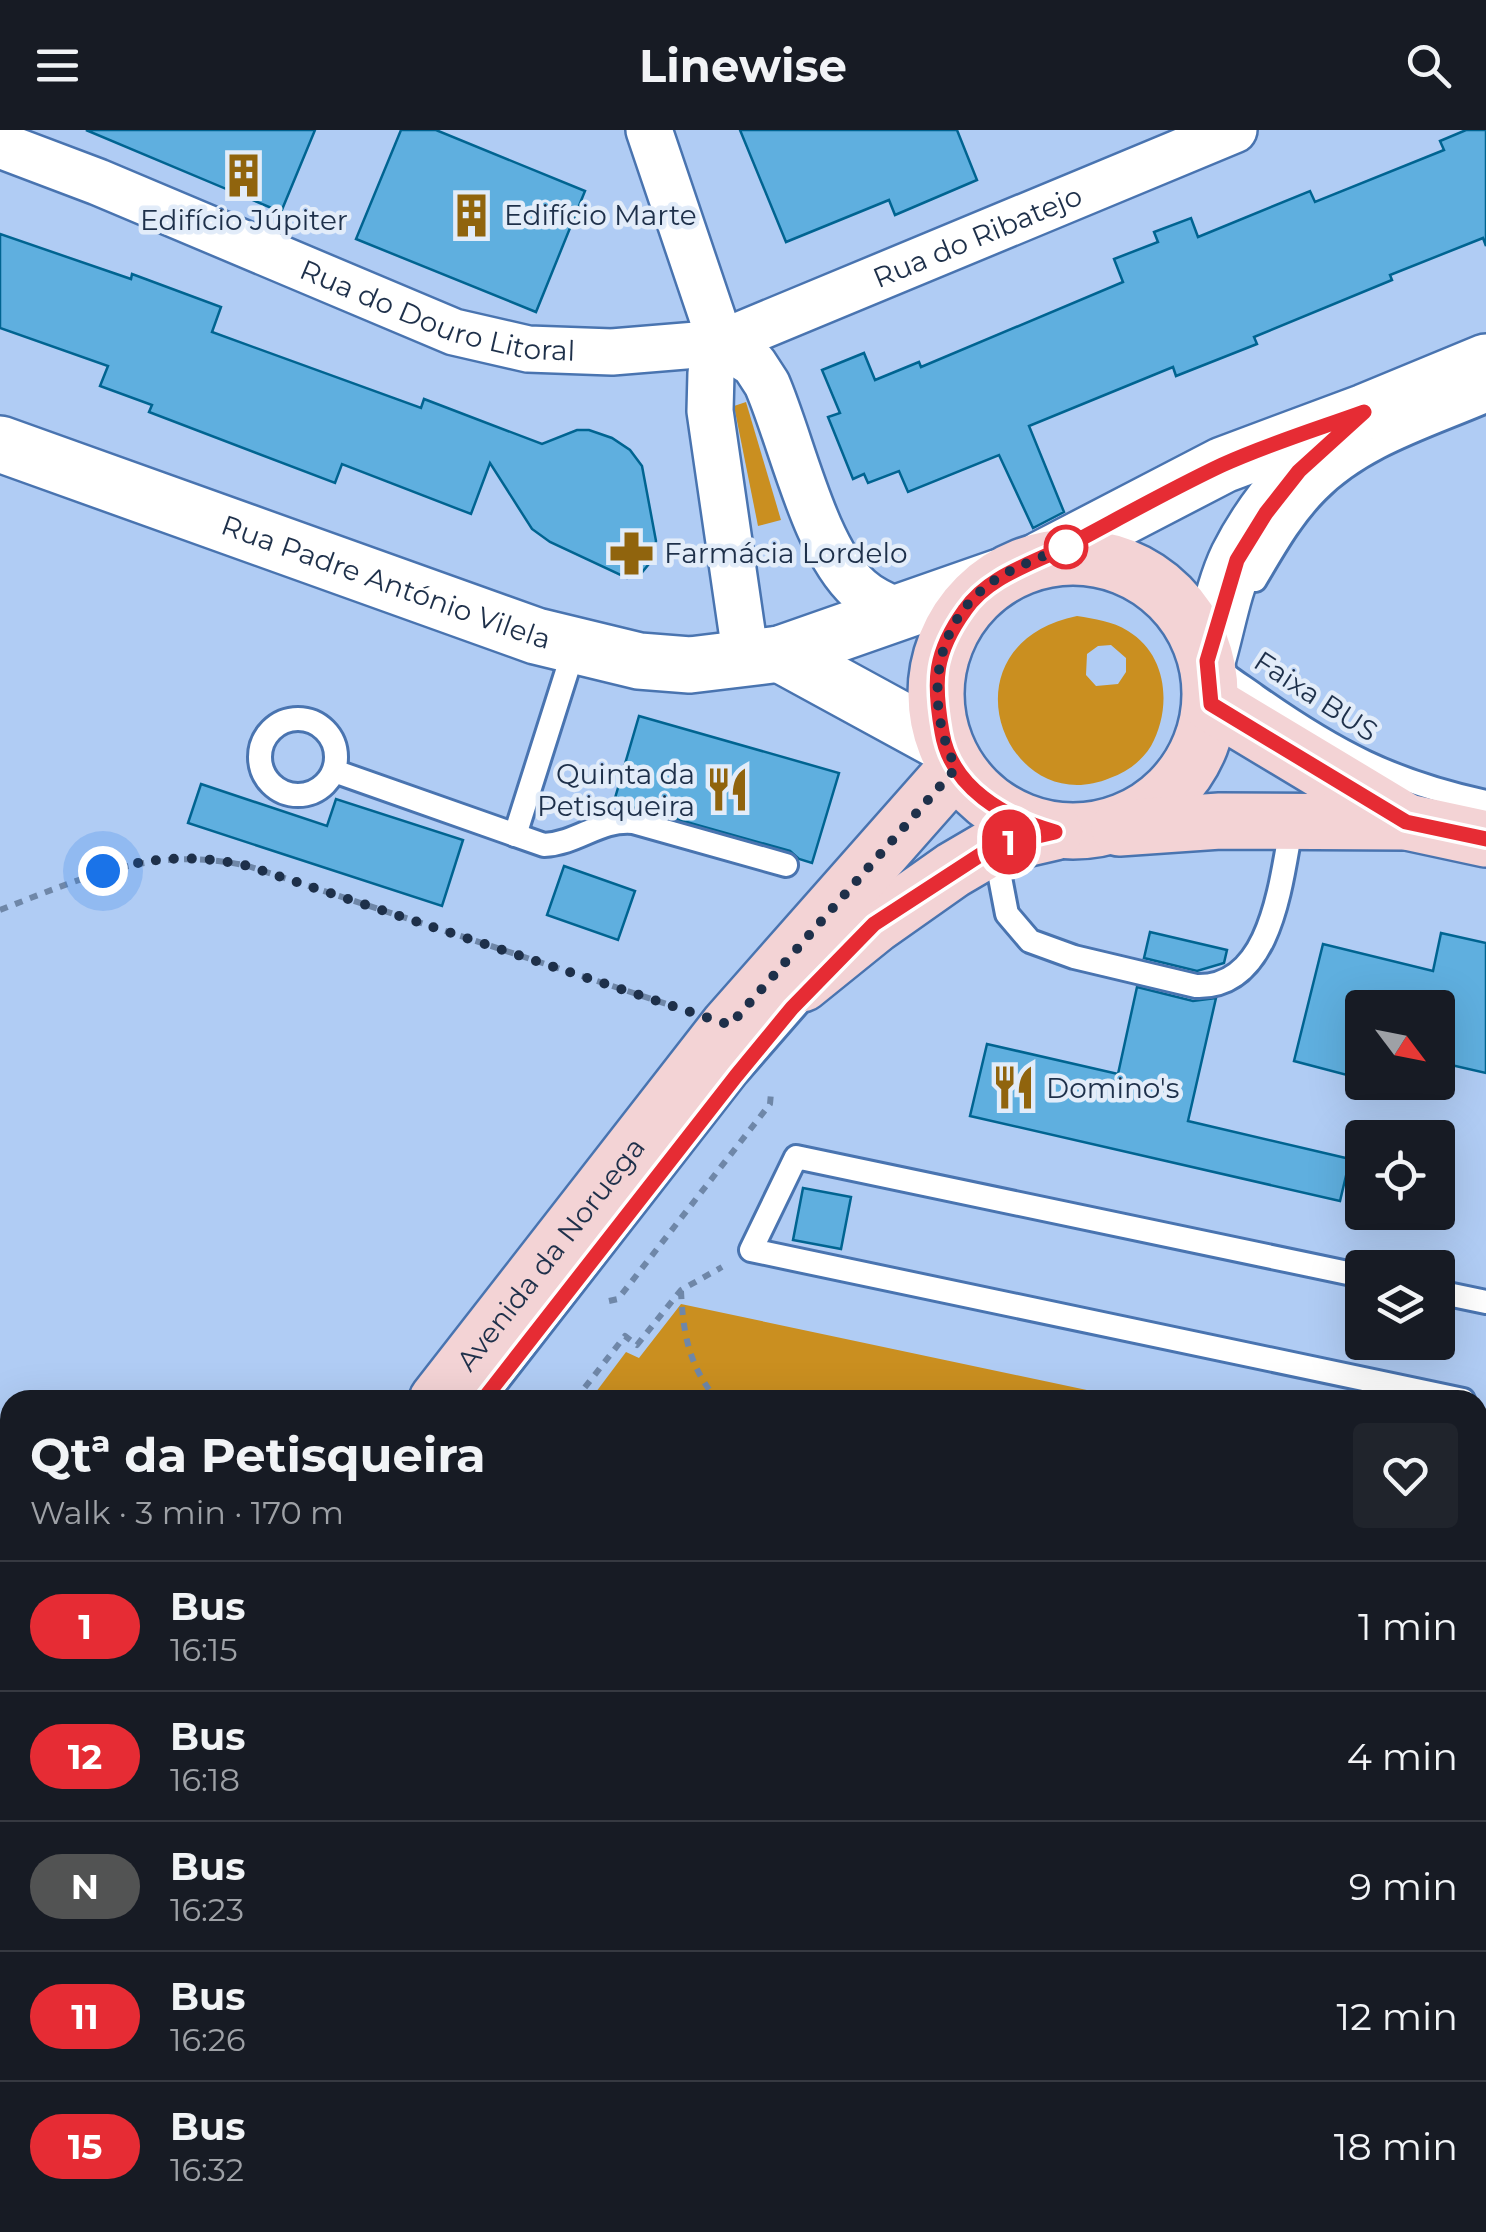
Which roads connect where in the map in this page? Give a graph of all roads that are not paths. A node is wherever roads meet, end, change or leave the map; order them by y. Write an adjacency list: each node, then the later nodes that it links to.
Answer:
1 (649, 130): 4 (street)
2 (1234, 130): 4 (street, Rua do Ribatejo)
3 (0, 145): 4 (street, Rua do Douro Litoral)
4 (721, 343): 10 (street); 12 (street)
5 (1486, 362): 7 (street)
6 (1486, 401): 13 (lane, Faixa BUS)
7 (1364, 412): 9 (street); 13 (street)
8 (0, 444): 11 (street, Rua Padre António Vilela)
9 (1021, 568): 10 (street, Rua Padre António Vilela); 13 (main road); 14 (main road)
10 (900, 612): 12 (street, Rua Padre António Vilela)
11 (575, 646): 12 (street, Rua Padre António Vilela); 20 (lane)
12 (763, 657): 14 (street)
13 (1209, 682): 16 (lane, Faixa BUS); 17 (main road); 19 (main road)
14 (950, 756): 19 (main road); 25 (main road, Avenida da Noruega)
15 (334, 771): 20 (lane)
16 (1486, 802)
17 (1406, 822): 18 (main road); 21 (main road)
18 (1292, 823): 19 (main road); 22 (lane)
19 (1081, 830): 22 (main road, Avenida da Noruega)
20 (515, 835): 23 (lane)
21 (1486, 840)
22 (994, 846): 24 (main road, Avenida da Noruega)
23 (786, 864)
24 (874, 924): 25 (main road, Avenida da Noruega); 30 (lane)
25 (666, 1108): 29 (main road, Avenida da Noruega)
26 (1345, 1272): 31 (lane)
27 (1455, 1296): 28 (lane)
28 (1486, 1302)
29 (445, 1390)
30 (491, 1390)
31 (1416, 1390)

